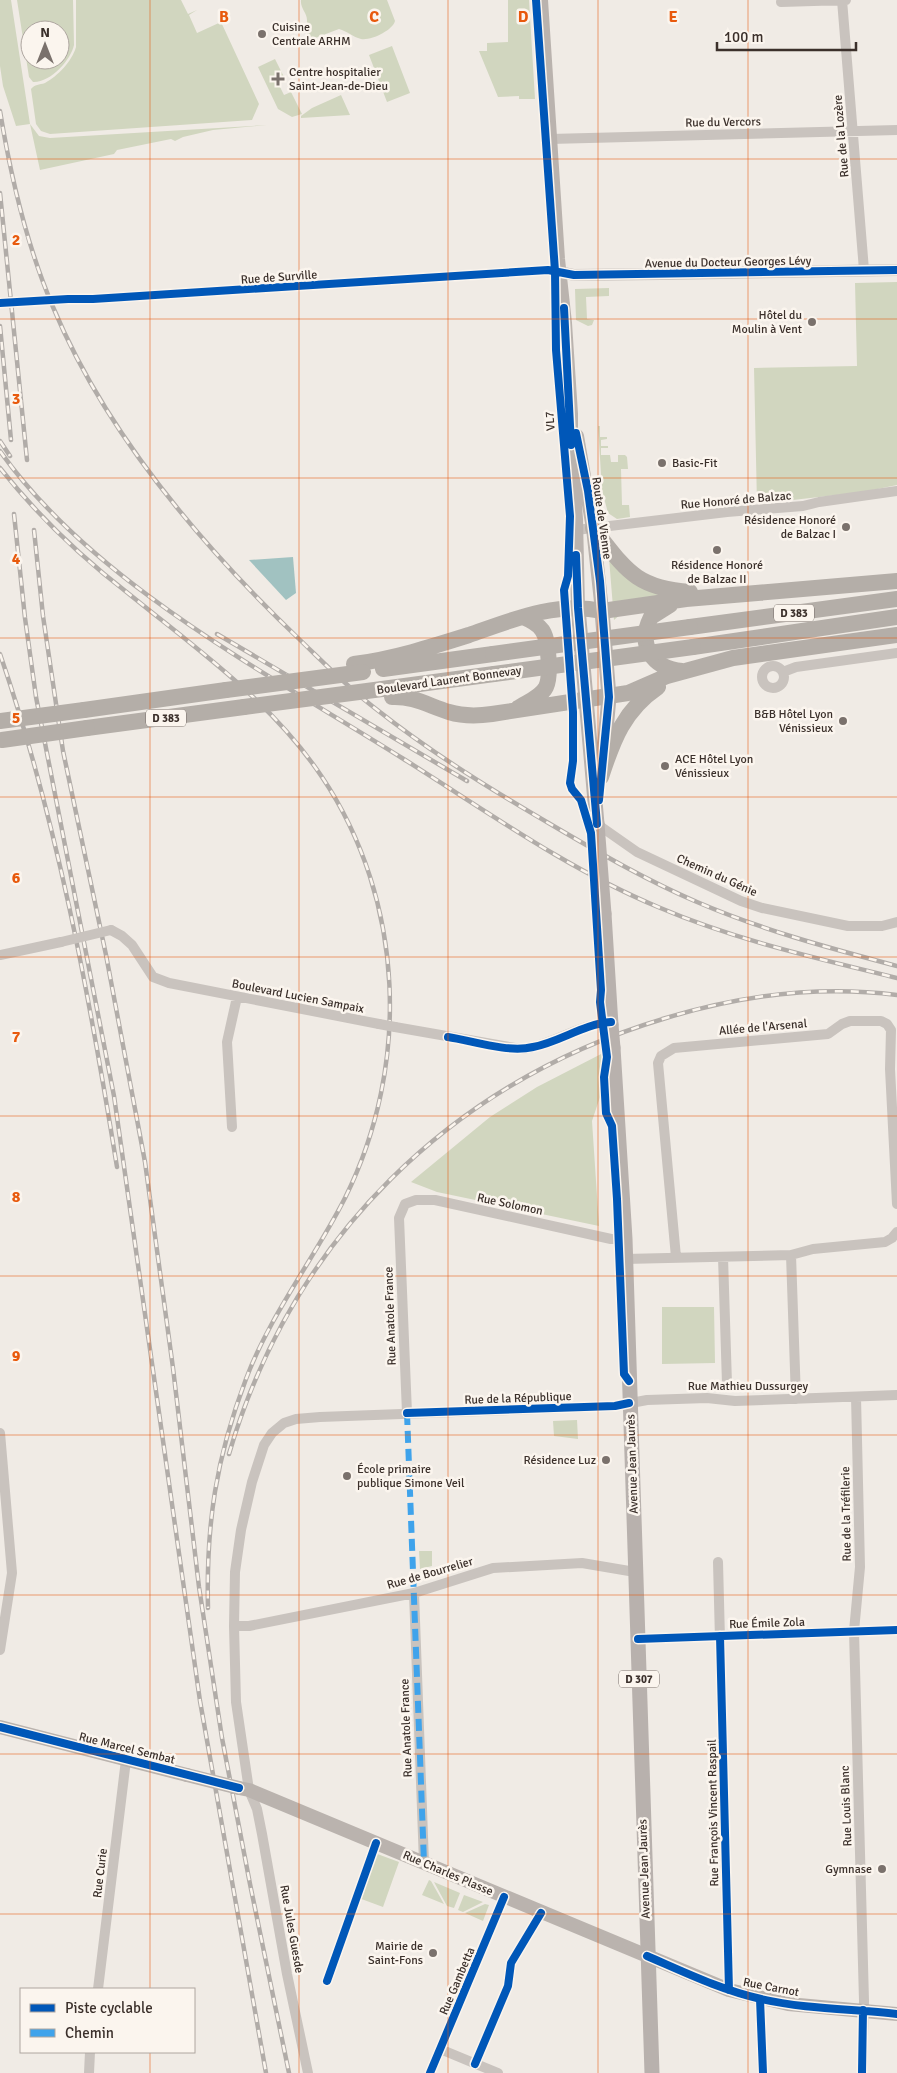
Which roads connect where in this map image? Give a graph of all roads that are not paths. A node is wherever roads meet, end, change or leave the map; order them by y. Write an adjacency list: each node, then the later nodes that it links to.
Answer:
1 (541, 0): 7 (main road, Route de Vienne)
2 (842, 0): 3 (street); 4 (street); 6 (street, Rue de la Lozère)
3 (846, 0)
4 (781, 2)
5 (897, 130): 6 (street, Rue du Vercors)
6 (852, 131): 7 (street, Rue du Vercors); 8 (street, Rue de la Lozère)
7 (550, 139): 10 (main road, Route de Vienne)
8 (864, 270): 9 (street, Avenue du Docteur Georges Lévy); 10 (street, Avenue du Docteur Georges Lévy)
9 (897, 270)
10 (560, 272): 11 (street, Rue de Surville); 12 (main road, Route de Vienne)
11 (0, 303)
12 (571, 414): 14 (main road, Route de Vienne); 15 (main road, Route de Vienne)
13 (897, 491): 14 (street, Rue Honoré de Balzac)
14 (593, 528): 15 (street, Rue Honoré de Balzac); 17 (highway); 21 (main road, Route de Vienne)
15 (576, 530): 20 (main road, Route de Vienne)
16 (897, 581): 17 (highway)
17 (730, 595): 18 (highway)
18 (686, 599): 21 (highway); 29 (highway)
19 (897, 599): 27 (highway, Boulevard Laurent Bonnevay / D 383, bridge)
20 (578, 608): 21 (highway); 22 (highway); 33 (main road, Route de Vienne / D 307)
21 (602, 611): 32 (main road, Route de Vienne / D 307)
22 (523, 617): 27 (highway); 34 (highway)
23 (897, 617): 31 (highway, Boulevard Laurent Bonnevay / D 383, bridge)
24 (897, 635): 26 (highway)
25 (897, 653): 30 (street)
26 (712, 662): 28 (street); 29 (highway)
27 (358, 668): 35 (highway, Boulevard Laurent Bonnevay / D 383, bridge)
28 (765, 670): 30 (street); 30 (street)
29 (684, 671): 32 (highway); 37 (highway)
30 (783, 672)
31 (387, 693): 34 (highway); 36 (highway, Boulevard Laurent Bonnevay / D 383, bridge)
32 (609, 697): 33 (highway); 37 (main road, Route de Vienne / D 307)
33 (585, 701): 34 (highway); 38 (main road, Route de Vienne / D 307)
34 (512, 711)
35 (0, 721)
36 (1, 740)
37 (602, 777): 38 (main road, Route de Vienne / D 307)
38 (597, 824): 39 (street, Chemin du Génie); 42 (main road, Avenue Jean Jaurès / D 307, bridge)
39 (897, 922)
40 (0, 955): 41 (street, Boulevard Lucien Sampaix, bridge)
41 (237, 997): 42 (street, Boulevard Lucien Sampaix, bridge); 43 (street)
42 (611, 1023): 47 (main road, Avenue Jean Jaurès / D 307, bridge)
43 (232, 1127)
44 (897, 1204): 50 (street, Allée de l'Arsenal)
45 (399, 1218): 47 (street, Rue Solomon); 57 (street, Rue Anatole France)
46 (897, 1232): 48 (street)
47 (625, 1239): 51 (main road, Avenue Jean Jaurès / D 307)
48 (791, 1255): 49 (street); 55 (street)
49 (723, 1256): 50 (street); 52 (street)
50 (676, 1258): 51 (street)
51 (626, 1259): 56 (main road, Avenue Jean Jaurès / D 307)
52 (727, 1384)
53 (897, 1395): 54 (street, Rue Mathieu Dussurgey)
54 (856, 1397): 55 (street, Rue Mathieu Dussurgey); 64 (street, Rue de la Tréfilerie)
55 (796, 1399): 56 (street, Rue Mathieu Dussurgey)
56 (630, 1403): 57 (street, Rue de la République); 60 (main road, Avenue Jean Jaurès / D 307)
57 (407, 1413): 62 (street, Rue de la République)
58 (0, 1433): 67 (street)
59 (718, 1562): 65 (street, Rue François Vincent Raspail)
60 (635, 1572): 61 (street, Rue de Bourrelier); 66 (main road, Avenue Jean Jaurès / D 307)
61 (414, 1593): 62 (street, Rue de Bourrelier); 71 (street, Rue Anatole France)
62 (234, 1626): 70 (street, Rue Jules Guesde)
63 (897, 1630): 64 (street, Rue Émile Zola)
64 (854, 1631): 65 (street, Rue Émile Zola); 78 (street, Rue Louis Blanc)
65 (720, 1636): 66 (street, Rue Émile Zola); 76 (street, Rue François Vincent Raspail)
66 (638, 1639): 74 (main road, Avenue Jean Jaurès / D 307)
67 (0, 1650)
68 (0, 1727): 69 (main road, Rue Marcel Sembat)
69 (126, 1760): 70 (main road, Rue Marcel Sembat, bridge); 75 (street, Rue Curie)
70 (244, 1789): 71 (main road, Rue Charles Plasse); 84 (street, Rue Jules Guesde)
71 (424, 1863): 72 (main road, Rue Charles Plasse)
72 (504, 1897): 73 (main road, Rue Charles Plasse); 80 (street, Rue Gambetta)
73 (541, 1913): 74 (main road, Rue Charles Plasse); 82 (street)
74 (647, 1956): 76 (main road, Rue Carnot); 87 (main road, D 307)
75 (98, 1988)
76 (729, 1990): 77 (main road, Rue Carnot)
77 (760, 1999): 78 (main road, Rue Carnot); 88 (street)
78 (863, 2010): 79 (main road, Rue Carnot); 89 (street, Rue Louis Blanc)
79 (897, 2014)
80 (440, 2049): 82 (street); 85 (street, Rue Gambetta)
81 (90, 2053): 83 (street)
82 (475, 2064): 86 (street)
83 (88, 2073)
84 (308, 2073)
85 (430, 2073)
86 (498, 2073)
87 (652, 2073)
88 (763, 2073)
89 (862, 2073)

